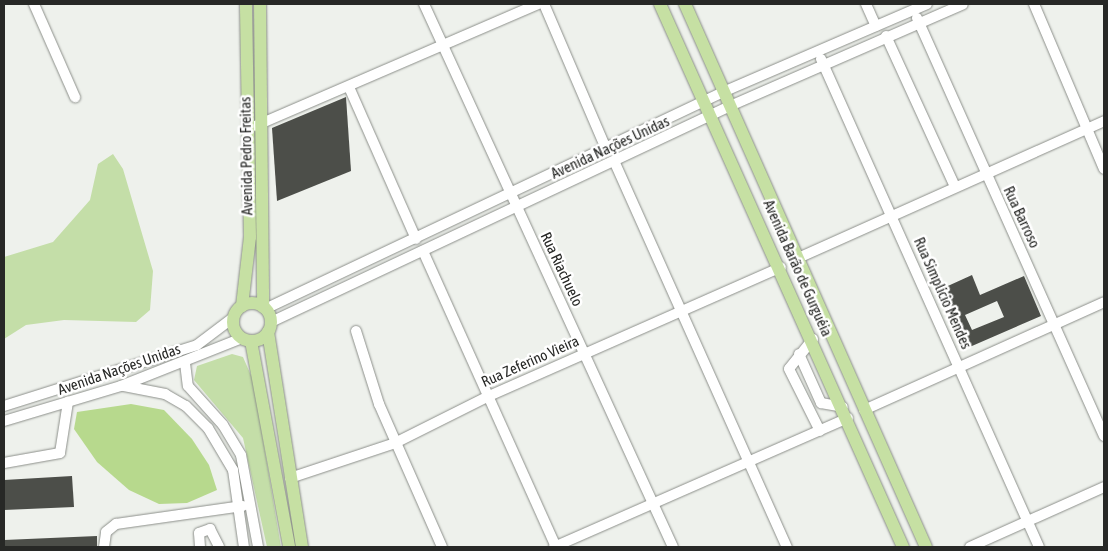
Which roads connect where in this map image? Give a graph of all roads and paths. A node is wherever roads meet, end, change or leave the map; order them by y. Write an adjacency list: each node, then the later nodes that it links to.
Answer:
1 (34, 4): 22 (street)
2 (246, 4): 28 (main road, Avenida Pedro Freitas)
3 (260, 4): 27 (main road, Avenida Pedro Freitas)
4 (424, 4): 17 (street, Rua Riachuelo)
5 (538, 4): 17 (street)
6 (544, 4): 30 (street)
7 (660, 4): 23 (main road, Avenida Barão de Gurguéia)
8 (685, 4): 21 (main road, Avenida Barão de Gurguéia)
9 (866, 4): 15 (street)
10 (927, 4): 13 (street, Avenida Nações Unidas)
11 (963, 4): 14 (street, Avenida Nações Unidas)
12 (1034, 4): 29 (street)
13 (914, 10): 14 (street, Rua Barroso); 15 (street, Avenida Nações Unidas)
14 (919, 22): 16 (street, Avenida Nações Unidas); 33 (street, Rua Barroso)
15 (876, 26): 18 (street, Avenida Nações Unidas)
16 (886, 36): 19 (street, Avenida Nações Unidas); 34 (street)
17 (444, 46): 20 (street); 35 (street, Rua Riachuelo)
18 (817, 51): 19 (street, Rua Simplício Mendes); 21 (street, Avenida Nações Unidas)
19 (823, 64): 24 (street, Avenida Nações Unidas); 37 (street, Rua Simplício Mendes)
20 (349, 87): 27 (street); 38 (street)
21 (723, 92): 23 (street, Avenida Nações Unidas); 24 (main road, Avenida Barão de Gurguéia)
22 (75, 97)
23 (704, 102): 25 (main road, Avenida Barão de Gurguéia); 30 (street, Avenida Nações Unidas)
24 (730, 106): 25 (street, Avenida Nações Unidas); 40 (main road, Avenida Barão de Gurguéia)
25 (711, 115): 31 (street, Avenida Nações Unidas); 41 (main road, Avenida Barão de Gurguéia)
26 (1104, 120): 29 (street)
27 (262, 124): 28 (street); 44 (main road, Avenida Pedro Freitas)
28 (247, 129): 43 (main road, Avenida Pedro Freitas)
29 (1086, 129): 32 (street); 33 (street)
30 (606, 149): 35 (street, Avenida Nações Unidas)
31 (616, 163): 36 (street, Avenida Nações Unidas); 45 (street)
32 (1104, 169)
33 (986, 174): 34 (street); 47 (street, Rua Barroso)
34 (955, 187): 37 (street)
35 (510, 193): 36 (street, Rua Riachuelo); 38 (street, Avenida Nações Unidas)
36 (517, 206): 39 (street, Avenida Nações Unidas); 52 (street, Rua Riachuelo)
37 (892, 215): 40 (street); 55 (street, Rua Simplício Mendes)
38 (416, 239): 44 (street, Avenida Nações Unidas)
39 (423, 251): 48 (street, Avenida Nações Unidas); 57 (street)
40 (796, 259): 61 (main road, Avenida Barão de Gurguéia)
41 (781, 267): 45 (street, Rua Zeferino Vieira); 51 (main road, Avenida Barão de Gurguéia)
42 (1104, 302): 47 (street)
43 (242, 306): 44 (main road); 46 (main road)
44 (264, 308): 48 (main road)
45 (681, 309): 52 (street, Rua Zeferino Vieira); 69 (street)
46 (234, 317): 50 (main road); 60 (street, Avenida Nações Unidas)
47 (1055, 324): 55 (street); 66 (street, Rua Barroso)
48 (269, 327): 50 (main road); 70 (main road)
49 (356, 331): 67 (street)
50 (246, 340): 54 (street, Avenida Nações Unidas); 81 (main road)
51 (813, 340): 53 (street); 62 (main road, Avenida Barão de Gurguéia)
52 (584, 353): 57 (street, Rua Zeferino Vieira); 73 (street, Rua Riachuelo)
53 (799, 354): 59 (street); 63 (street)
54 (185, 363): 56 (street, Avenida Nações Unidas); 72 (street)
55 (960, 367): 61 (street); 75 (street, Rua Simplício Mendes)
56 (120, 386): 58 (street, Avenida Nações Unidas); 74 (street)
57 (489, 396): 67 (street, Rua Zeferino Vieira); 84 (street)
58 (68, 402): 64 (street, Avenida Nações Unidas); 68 (street)
59 (825, 405): 62 (street); 63 (street)
60 (4, 406)
61 (864, 410): 88 (main road, Avenida Barão de Gurguéia)
62 (845, 412): 65 (street); 87 (main road, Avenida Barão de Gurguéia)
63 (810, 413): 65 (street)
64 (4, 421)
65 (820, 431): 69 (street)
66 (1104, 436)
67 (395, 443): 70 (street, Rua Zeferino Vieira); 83 (street)
68 (4, 463)
69 (748, 463): 73 (street); 86 (street)
70 (290, 478): 82 (main road)
71 (1104, 487): 75 (street)
72 (252, 505): 74 (street); 80 (street)
73 (655, 506): 84 (street); 85 (street, Rua Riachuelo)
74 (238, 507): 76 (street); 79 (street)
75 (1028, 522): 89 (street); 90 (street, Rua Simplício Mendes)
76 (104, 547)
77 (200, 547): 78 (street)
78 (219, 547)
79 (244, 547)
80 (258, 547)
81 (289, 547)
82 (302, 547)
83 (442, 547)
84 (555, 547)
85 (673, 547)
86 (787, 547)
87 (903, 547)
88 (926, 547)
89 (970, 547)
90 (1039, 547)

